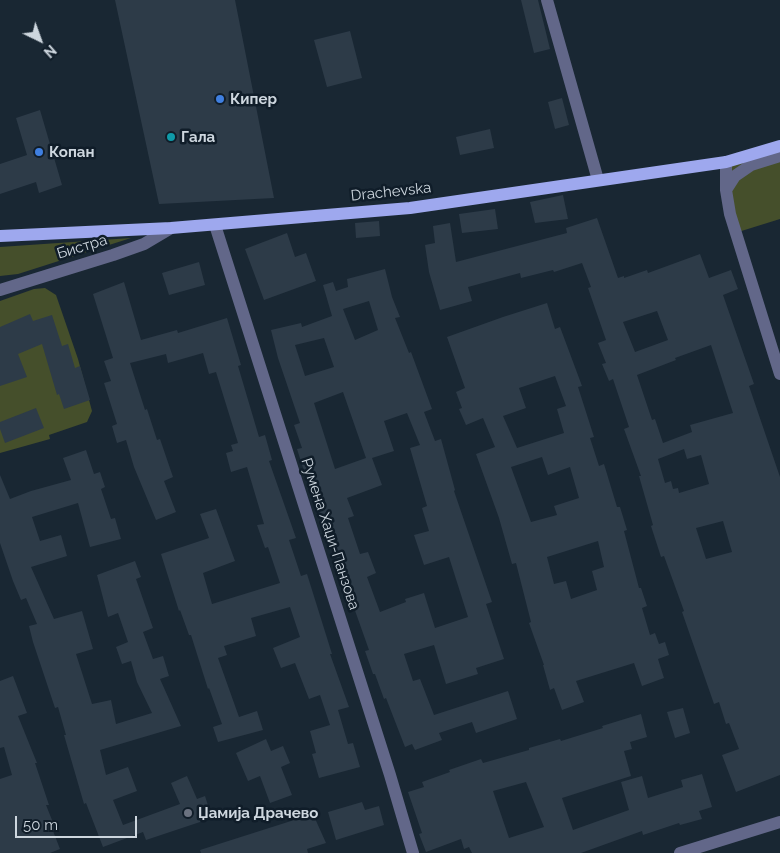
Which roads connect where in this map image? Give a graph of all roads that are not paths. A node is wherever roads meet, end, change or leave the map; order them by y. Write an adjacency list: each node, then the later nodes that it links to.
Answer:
1 (547, 0): 5 (street)
2 (780, 146): 4 (main road, Drachevska)
3 (780, 156): 6 (street)
4 (726, 162): 5 (main road, Drachevska); 6 (street)
5 (598, 180): 7 (main road, Drachevska)
6 (726, 190): 11 (street)
7 (215, 225): 8 (main road, Drachevska); 13 (street, Румена Хаџи-Панзова)
8 (171, 228): 9 (main road, Drachevska); 10 (street, Бистра)
9 (0, 236)
10 (0, 290)
11 (780, 374)
12 (780, 822): 14 (street)
13 (412, 853)
14 (680, 853)

